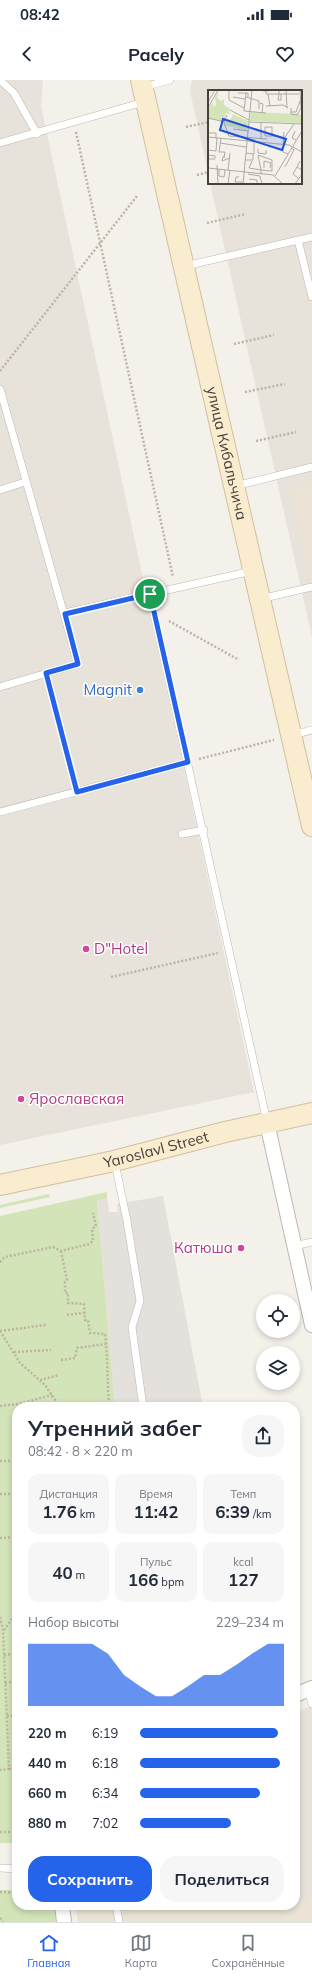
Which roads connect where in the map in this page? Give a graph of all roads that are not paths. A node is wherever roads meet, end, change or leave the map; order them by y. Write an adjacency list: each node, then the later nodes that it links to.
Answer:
1 (0, 80): 4 (lane)
2 (170, 80): 3 (lane)
3 (144, 90): 4 (lane); 8 (street, улица Кибальчича)
4 (37, 134): 5 (lane)
5 (0, 143)
6 (312, 237): 7 (lane)
7 (298, 240): 8 (lane); 9 (lane)
8 (184, 266): 13 (street, улица Кибальчича)
9 (312, 297)
10 (0, 389): 12 (lane)
11 (312, 467): 13 (lane)
12 (25, 482): 14 (lane); 19 (lane)
13 (234, 486): 15 (street, улица Кибальчича)
14 (0, 490)
15 (254, 570): 17 (lane); 18 (street, улица Кибальчича)
16 (312, 587): 18 (lane)
17 (150, 594): 19 (lane); 23 (lane)
18 (260, 599): 22 (street, улица Кибальчича)
19 (65, 614): 20 (lane)
20 (0, 687)
21 (312, 730): 22 (lane)
22 (292, 735): 25 (street, улица Кибальчича)
23 (188, 762): 24 (lane); 26 (lane)
24 (0, 812)
25 (312, 823)
26 (204, 830): 27 (lane); 29 (lane)
27 (182, 834)
28 (312, 1113): 29 (street, Yaroslavl Street)
29 (267, 1123): 30 (street, Yaroslavl Street); 33 (street)
30 (114, 1161): 31 (street, Yaroslavl Street); 35 (lane)
31 (0, 1185)
32 (312, 1242): 33 (lane)
33 (294, 1246): 34 (street)
34 (312, 1325)
35 (142, 1402)
36 (310, 1688): 37 (street); 38 (lane)
37 (300, 1693)
38 (312, 1704)
39 (0, 1868): 40 (lane)
40 (12, 1869)
41 (63, 1910): 43 (street)
42 (117, 1910): 44 (lane)
43 (64, 1922)
44 (119, 1922)

